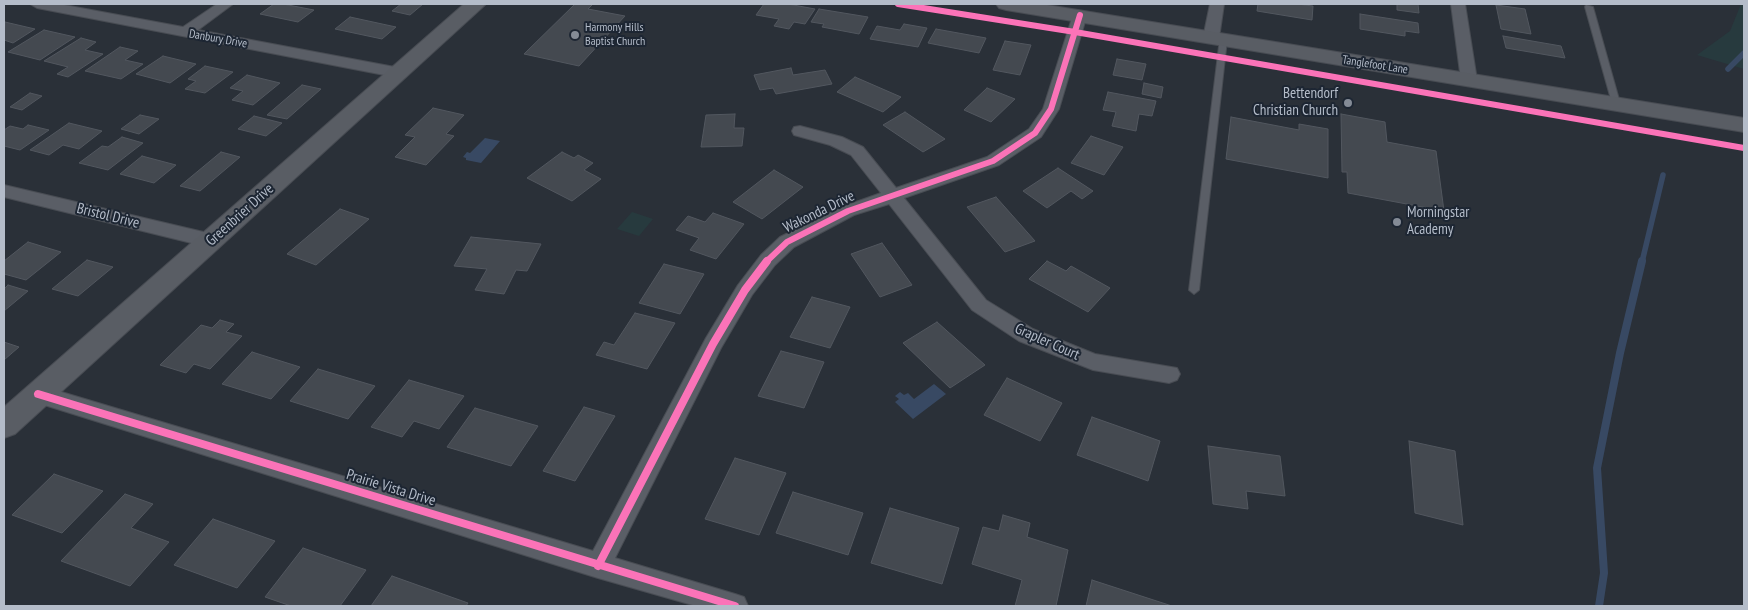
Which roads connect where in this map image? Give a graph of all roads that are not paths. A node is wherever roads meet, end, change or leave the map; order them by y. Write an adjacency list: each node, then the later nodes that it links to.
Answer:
1 (37, 4): 9 (street, Danbury Drive)
2 (226, 4): 9 (street)
3 (476, 4): 11 (main road, Greenbrier Drive)
4 (1006, 4): 8 (main road, Tanglefoot Lane)
5 (1217, 4): 10 (street)
6 (1458, 4): 12 (street)
7 (1589, 7): 13 (lane)
8 (1080, 15): 10 (main road, Tanglefoot Lane); 17 (street, Wakonda Drive)
9 (184, 33): 11 (street, Danbury Drive)
10 (1217, 39): 12 (main road, Tanglefoot Lane); 19 (lane)
11 (400, 73): 18 (main road, Greenbrier Drive)
12 (1469, 80): 13 (main road, Tanglefoot Lane)
13 (1616, 103): 14 (main road, Tanglefoot Lane)
14 (1744, 125)
15 (800, 131): 17 (street, Grapler Court)
16 (4, 191): 18 (street, Bristol Drive)
17 (892, 196): 20 (street, Grapler Court); 23 (street, Wakonda Drive)
18 (212, 241): 21 (main road, Greenbrier Drive)
19 (1194, 290)
20 (1169, 374)
21 (38, 394): 22 (main road, Greenbrier Drive); 23 (street, Prairie Vista Drive)
22 (4, 425)
23 (598, 566): 24 (street, Prairie Vista Drive)
24 (736, 606)

